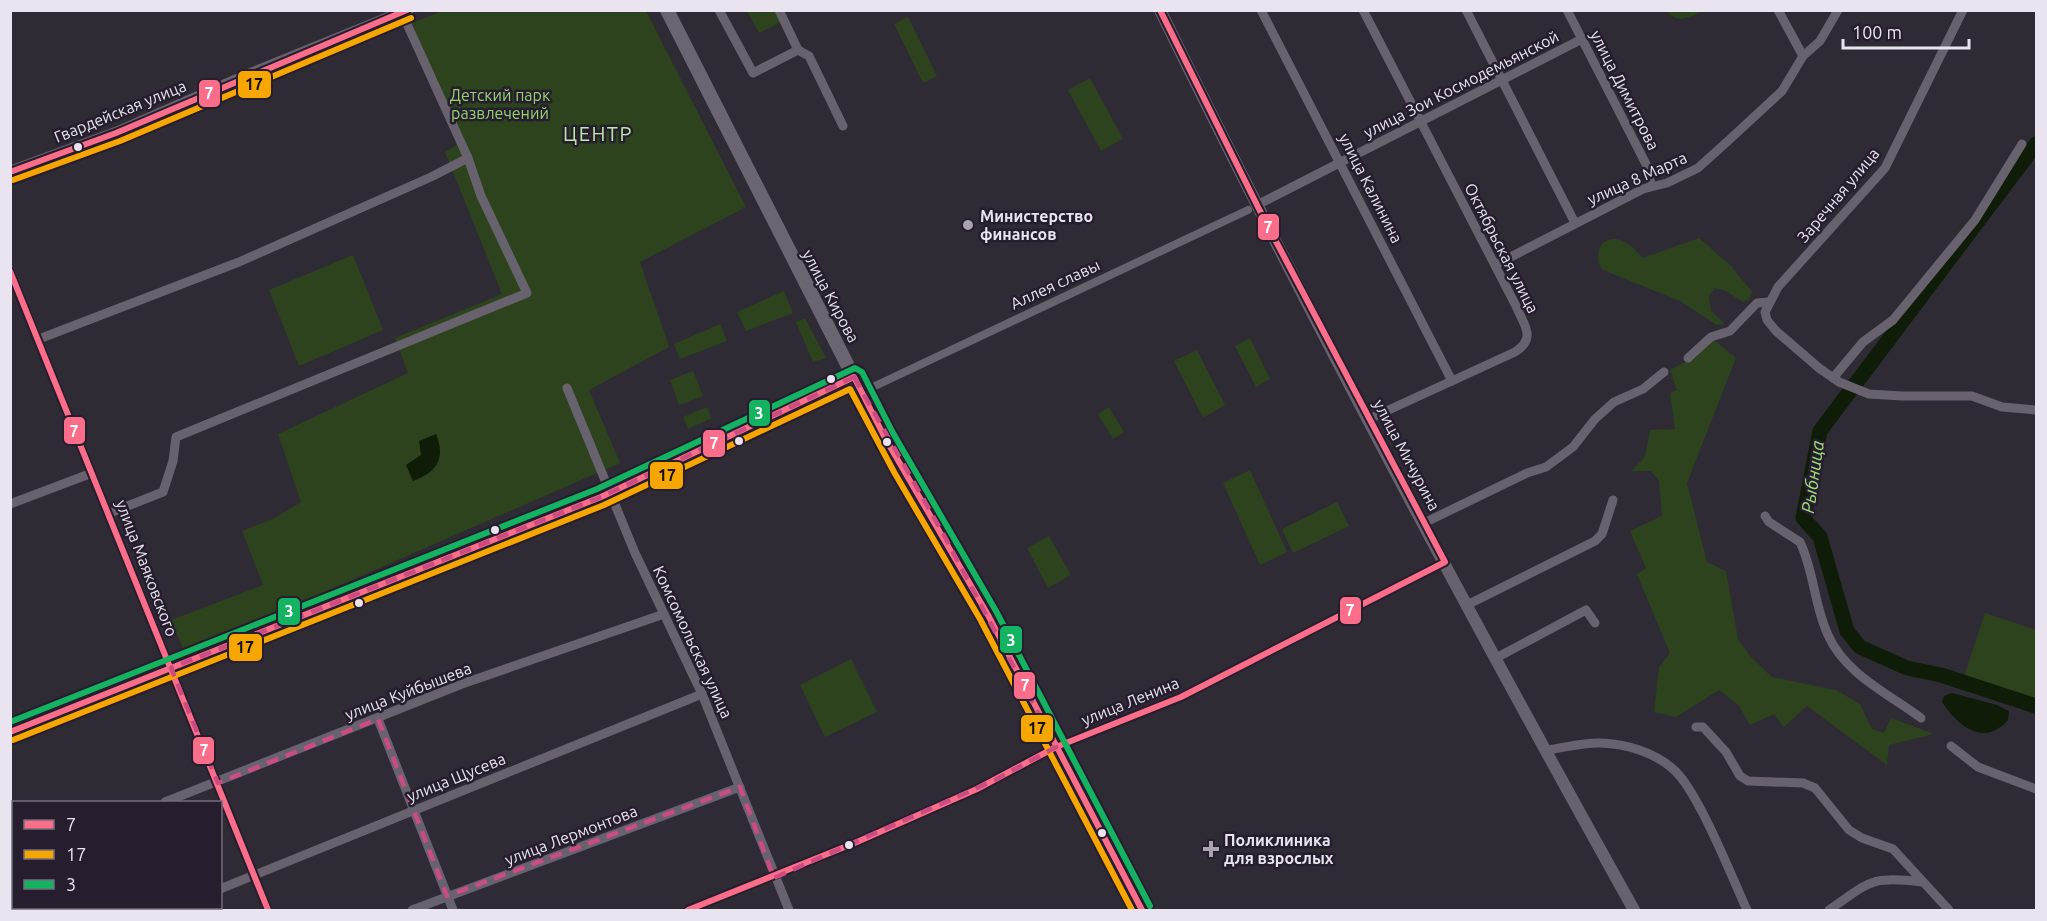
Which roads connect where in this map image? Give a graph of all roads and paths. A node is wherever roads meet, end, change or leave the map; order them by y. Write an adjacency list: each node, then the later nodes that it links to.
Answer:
1 (667, 10): 32 (main road, улица Кирова)
2 (720, 10): 14 (street)
3 (1160, 10): 24 (street, улица Мичурина)
4 (1261, 10): 21 (street, улица Калинина)
5 (1364, 10): 17 (street, Октябрьская улица)
6 (1466, 10): 16 (street)
7 (1568, 10): 13 (street, улица Димитрова)
8 (1778, 10): 15 (street)
9 (1838, 10): 15 (street, улица 8 Марта)
10 (1963, 10): 28 (street, Заречная улица)
11 (405, 12): 20 (street); 22 (street, Гвардейская улица)
12 (783, 12): 14 (street)
13 (1582, 39): 16 (street, улица Зои Космодемьянской); 23 (street, улица Димитрова)
14 (798, 50): 18 (street)
15 (1803, 56): 23 (street, улица 8 Марта)
16 (1502, 79): 17 (street, улица Зои Космодемьянской); 25 (street)
17 (1422, 121): 21 (street, улица Зои Космодемьянской); 26 (street, Октябрьская улица)
18 (843, 126)
19 (2022, 144): 33 (street)
20 (468, 158): 29 (street); 43 (street)
21 (1341, 162): 24 (street, улица Зои Космодемьянской); 34 (street, улица Калинина)
22 (10, 172)
23 (1651, 186): 25 (street, улица 8 Марта)
24 (1252, 208): 35 (street, Аллея славы); 38 (street, улица Мичурина)
25 (1575, 223): 26 (street, улица 8 Марта)
26 (1495, 265): 34 (street, Октябрьская улица)
27 (10, 270): 29 (street, улица Маяковского)
28 (1770, 298): 30 (street, Заречная улица); 33 (street)
29 (39, 339): 39 (street, улица Маяковского)
30 (1688, 358)
31 (1664, 372): 45 (street)
32 (854, 377): 40 (street); 58 (main road, улица Кирова)
33 (1836, 380): 37 (street)
34 (1452, 381): 38 (street, Октябрьская улица)
35 (875, 386)
36 (567, 388): 40 (street, Комсомольская улица)
37 (2037, 410)
38 (1369, 420): 45 (street, улица Мичурина)
39 (92, 473): 42 (street); 43 (street, улица Маяковского)
40 (610, 493): 48 (street, Комсомольская улица); 51 (street)
41 (1613, 500): 47 (street)
42 (10, 504)
43 (110, 513): 51 (street, улица Маяковского)
44 (1765, 516): 53 (street)
45 (1424, 523): 46 (street, улица Мичурина)
46 (1445, 562): 47 (street, улица Мичурина); 58 (street, улица Ленина)
47 (1467, 605): 50 (street, улица Мичурина)
48 (664, 614): 52 (street, Комсомольская улица); 54 (street, улица Куйбышева)
49 (1594, 623): 50 (street)
50 (1496, 658): 59 (street, улица Мичурина)
51 (171, 668): 56 (street); 60 (street, улица Маяковского)
52 (702, 694): 61 (street, Комсомольская улица); 64 (street, улица Щусева)
53 (1921, 718)
54 (378, 719): 60 (street, улица Куйбышева); 64 (street)
55 (1696, 727): 67 (street)
56 (10, 732)
57 (1951, 746): 62 (street)
58 (1056, 747): 66 (street, улица Ленина); 75 (main road, улица Кирова)
59 (1547, 750): 76 (street, улица Мичурина); 77 (street)
60 (218, 783): 63 (street, улица Куйбышева); 65 (street, улица Маяковского)
61 (740, 787): 66 (street, Комсомольская улица); 69 (street, улица Лермонтова)
62 (2037, 789)
63 (168, 801)
64 (414, 810): 65 (street, улица Щусева); 69 (street)
65 (253, 877): 68 (street, улица Щусева); 70 (street, улица Маяковского)
66 (774, 878): 73 (street, улица Ленина); 74 (street, Комсомольская улица)
67 (1922, 882): 78 (street); 79 (street)
68 (222, 888)
69 (447, 896): 71 (street, улица Лермонтова); 72 (street)
70 (268, 910)
71 (412, 910)
72 (453, 910)
73 (688, 910)
74 (789, 910)
75 (1142, 910)
76 (1634, 910)
77 (1747, 910)
78 (1829, 910)
79 (1949, 910)

